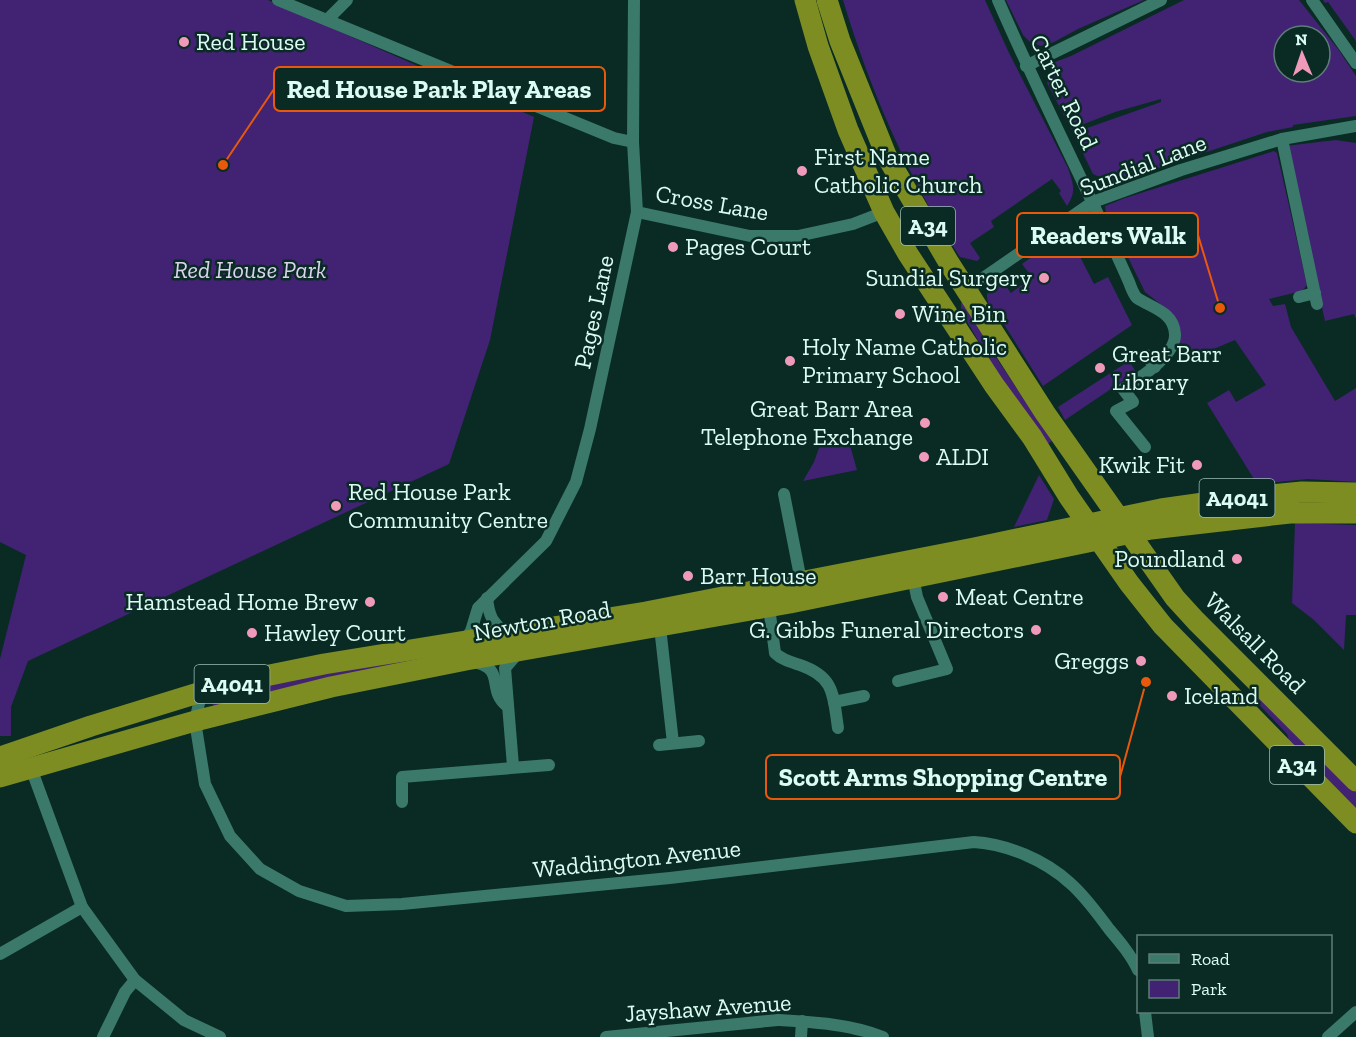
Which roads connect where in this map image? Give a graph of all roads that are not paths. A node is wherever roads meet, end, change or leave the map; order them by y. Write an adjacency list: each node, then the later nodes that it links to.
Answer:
1 (278, 0): 9 (street)
2 (347, 0): 9 (street)
3 (634, 0): 15 (street, Pages Lane)
4 (805, 0): 18 (highway, A34)
5 (827, 0): 12 (highway, A34)
6 (998, 0): 11 (street, Carter Road)
7 (1161, 0): 11 (street)
8 (1312, 0): 10 (street)
9 (327, 20): 15 (street)
10 (1356, 63)
11 (1026, 66): 16 (street, Carter Road)
12 (867, 110): 18 (highway); 19 (highway, A34)
13 (1356, 126): 14 (street, Sundial Lane)
14 (1282, 139): 16 (street, Sundial Lane); 20 (street)
15 (633, 141): 17 (street, Pages Lane)
16 (1093, 202): 19 (street, Sundial Lane); 23 (street, Carter Road)
17 (637, 212): 18 (street, Cross Lane); 34 (street, Pages Lane)
18 (884, 212): 21 (highway, A34)
19 (966, 290): 21 (highway); 30 (highway, A34)
20 (1299, 297)
21 (942, 305): 30 (highway, A34)
22 (1146, 355): 23 (street)
23 (1155, 367): 24 (street)
24 (1144, 447)
25 (1356, 493): 27 (highway, A4041)
26 (784, 494): 33 (street)
27 (1257, 506): 28 (highway, A4041); 29 (highway, A4041); 30 (highway, A4041)
28 (1356, 513)
29 (1198, 523): 30 (highway, A4041); 31 (highway)
30 (1108, 528): 31 (highway, Walsall Road / A34); 32 (highway, Newton Road / A4041); 33 (highway, Newton Road / A4041); 45 (highway, A34)
31 (1152, 566): 40 (highway, Walsall Road / A34)
32 (913, 577): 35 (highway, Newton Road / A4041); 41 (street)
33 (801, 581): 37 (highway, Newton Road / A4041)
34 (487, 598): 37 (street); 38 (street, Pages Lane)
35 (769, 607): 36 (highway, Newton Road / A4041); 44 (street)
36 (660, 627): 39 (highway, Newton Road / A4041); 51 (street)
37 (507, 634): 38 (highway, Newton Road / A4041)
38 (465, 650): 39 (highway, Newton Road / A4041); 42 (highway, Newton Road / A4041); 46 (street); 48 (highway, Newton Road / A4041)
39 (519, 652): 46 (street)
40 (1254, 678): 45 (highway); 58 (highway, Walsall Road / A34)
41 (898, 681)
42 (211, 689): 47 (highway, Newton Road / A4041); 48 (street)
43 (864, 696): 44 (street)
44 (834, 702): 49 (street)
45 (1240, 704): 60 (highway, A34)
46 (507, 706): 55 (street)
47 (145, 709): 48 (street); 53 (highway, Newton Road / A4041)
48 (195, 721): 56 (highway, Newton Road / A4041); 63 (street, Waddington Avenue)
49 (838, 728)
50 (699, 741): 51 (street)
51 (673, 743): 52 (street)
52 (659, 745)
53 (2, 755)
54 (549, 765): 55 (street)
55 (513, 766): 59 (street)
56 (31, 768): 57 (highway, Newton Road / A4041); 61 (street)
57 (0, 777)
58 (1356, 780)
59 (402, 802)
60 (1356, 823)
61 (82, 907): 62 (street); 64 (street)
62 (0, 954)
63 (1137, 968)
64 (135, 980): 68 (street); 69 (street)
65 (1356, 1012): 74 (street)
66 (1145, 1013): 73 (street)
67 (802, 1021): 70 (street, Jayshaw Avenue); 71 (street); 72 (street, Jayshaw Avenue)
68 (103, 1037)
69 (220, 1037)
70 (606, 1037)
71 (801, 1037)
72 (883, 1037)
73 (1148, 1037)
74 (1328, 1037)

